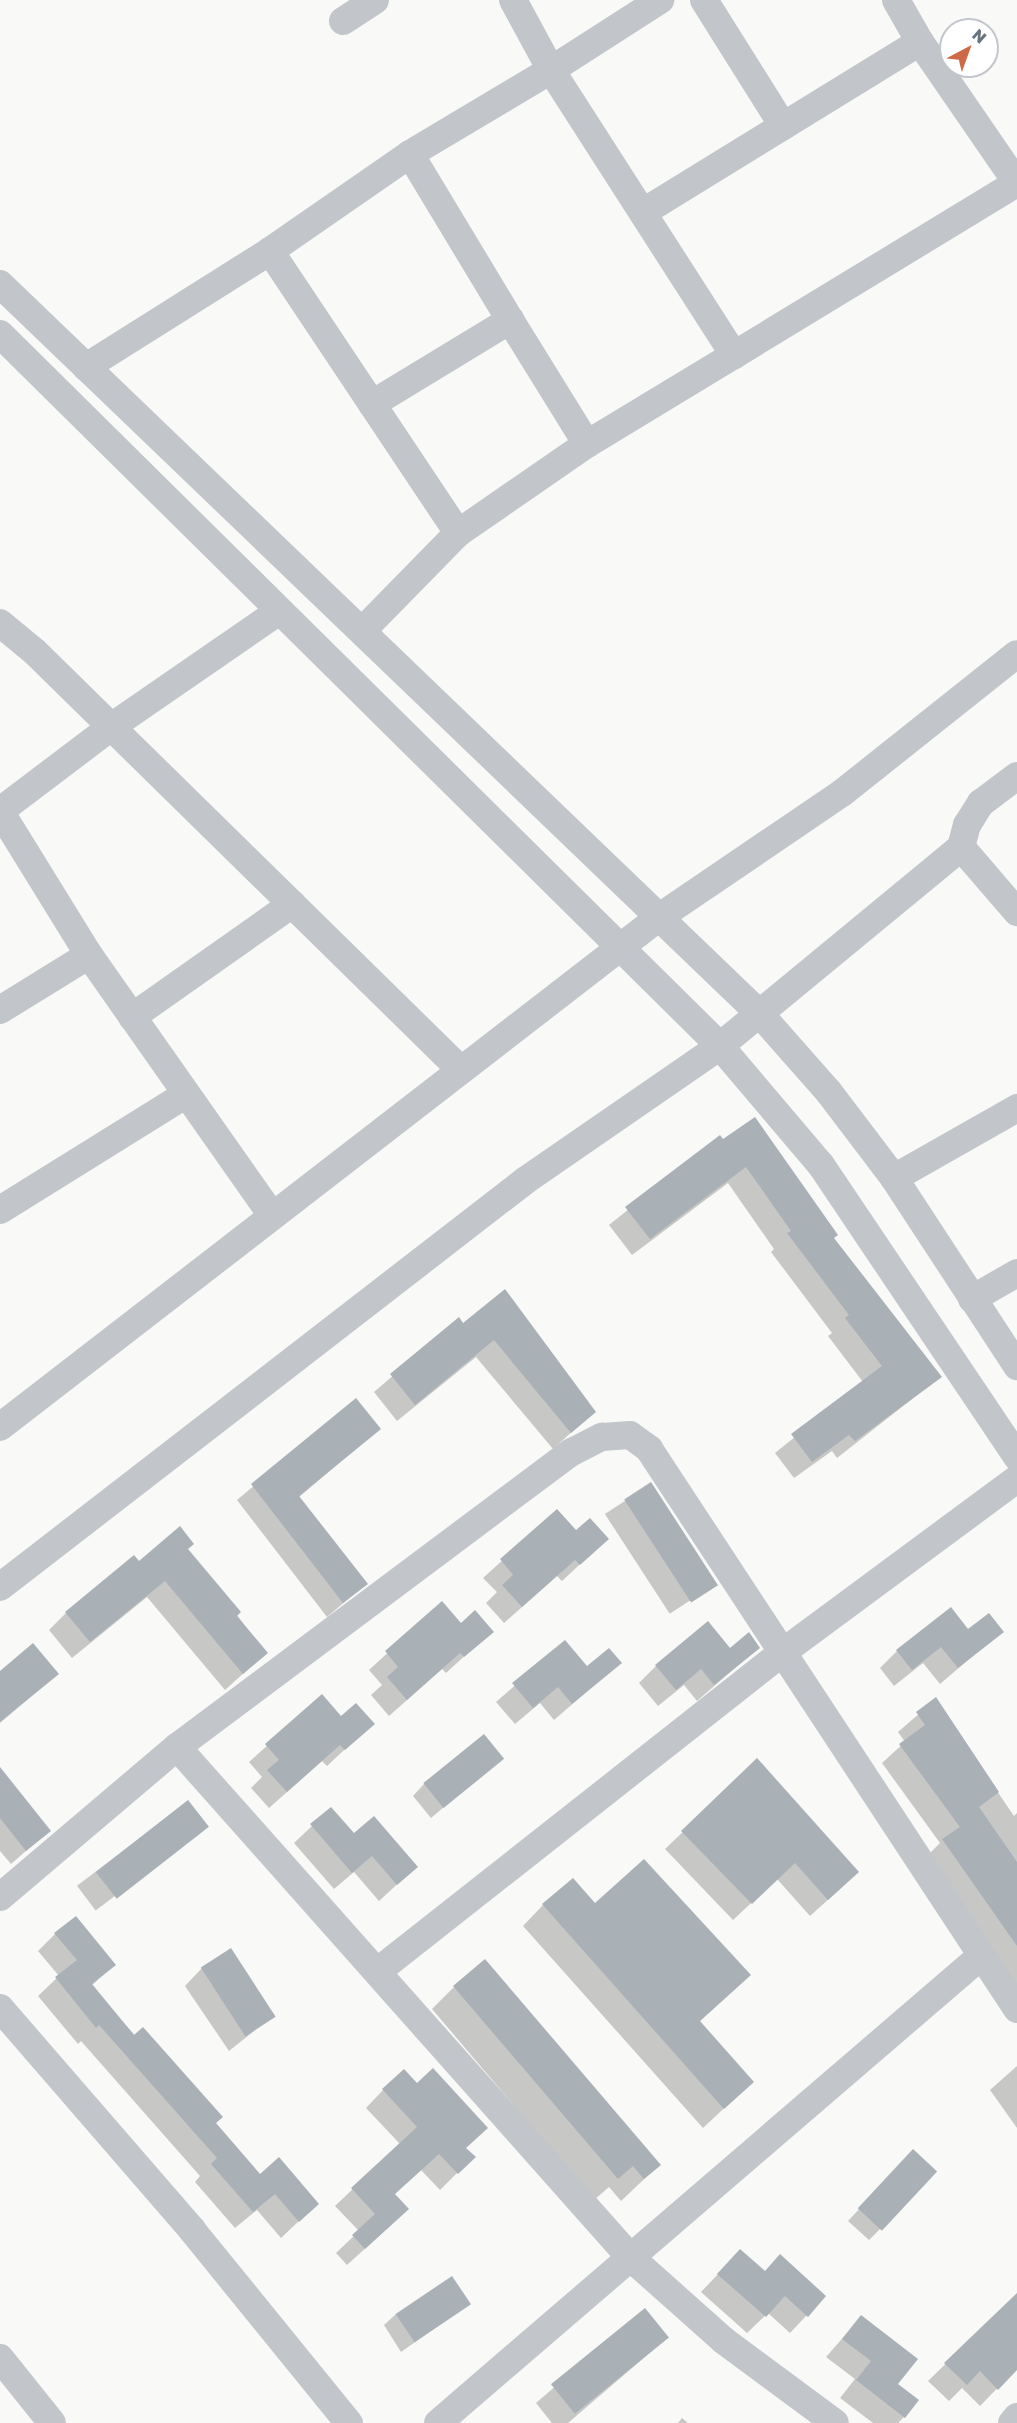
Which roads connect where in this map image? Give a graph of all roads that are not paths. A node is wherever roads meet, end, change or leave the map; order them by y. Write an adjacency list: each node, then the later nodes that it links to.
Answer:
1 (375, 0): 6 (street)
2 (513, 0): 8 (street)
3 (660, 0): 8 (street)
4 (704, 0): 9 (street)
5 (896, 0): 7 (street)
6 (343, 21)
7 (920, 42): 9 (street); 11 (street)
8 (551, 70): 10 (street); 12 (street)
9 (783, 126): 12 (street)
10 (410, 154): 13 (street); 15 (street)
11 (1017, 183): 17 (street)
12 (645, 212): 17 (street)
13 (270, 251): 18 (street); 19 (street)
14 (0, 284): 18 (street)
15 (510, 320): 19 (street); 20 (street)
16 (0, 334): 22 (street)
17 (734, 355): 20 (street)
18 (86, 367): 24 (street)
19 (372, 404): 21 (street)
20 (587, 444): 21 (street)
21 (458, 533): 24 (street)
22 (279, 611): 26 (street); 33 (street)
23 (0, 623): 26 (street)
24 (364, 629): 32 (street)
25 (1017, 654): 32 (street)
26 (111, 727): 28 (street); 30 (street)
27 (1017, 776): 29 (street)
28 (0, 811): 34 (street)
29 (961, 847): 31 (street); 36 (street)
30 (292, 904): 37 (street); 39 (street)
31 (1017, 912)
32 (658, 918): 33 (street); 36 (street)
33 (621, 947): 38 (street); 39 (street)
34 (89, 955): 35 (street); 37 (street)
35 (0, 1010)
36 (760, 1014): 38 (street); 42 (street)
37 (132, 1017): 40 (street)
38 (720, 1046): 49 (street); 51 (street)
39 (460, 1069): 44 (street)
40 (186, 1095): 43 (street); 44 (street)
41 (1017, 1108): 42 (street)
42 (894, 1178): 46 (street)
43 (0, 1210)
44 (272, 1215): 48 (street)
45 (1017, 1273): 46 (street)
46 (972, 1299): 47 (street)
47 (1017, 1366)
48 (0, 1427)
49 (1017, 1457)
50 (1017, 1479): 52 (street)
51 (0, 1587)
52 (783, 1652): 53 (street); 55 (street); 56 (street)
53 (177, 1747): 54 (street); 56 (street)
54 (0, 1897)
55 (981, 1956): 58 (street); 59 (street)
56 (378, 1971): 59 (street)
57 (0, 2008): 63 (street)
58 (1017, 2009)
59 (630, 2257): 64 (street); 65 (street)
60 (0, 2358): 62 (street)
61 (1017, 2417): 66 (street)
62 (52, 2423)
63 (349, 2423)
64 (438, 2423)
65 (835, 2423)
66 (1012, 2423)

